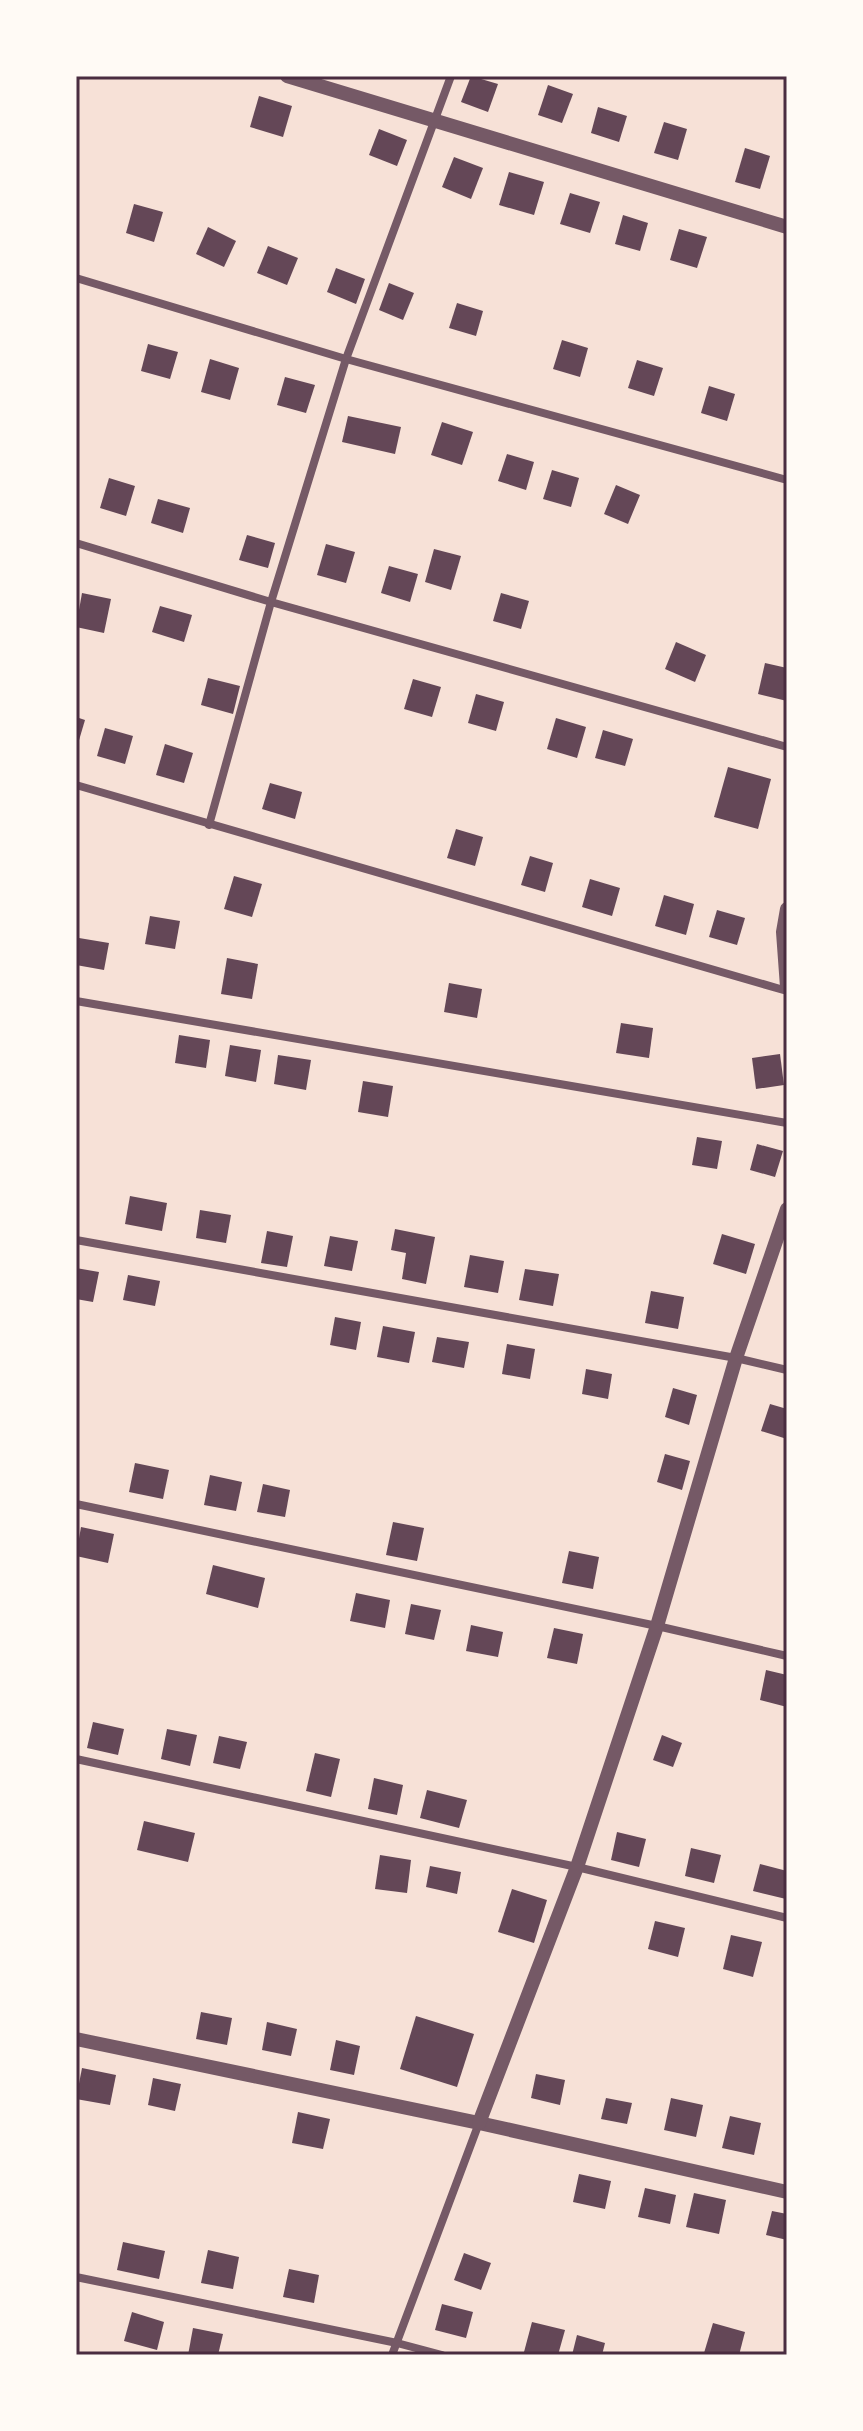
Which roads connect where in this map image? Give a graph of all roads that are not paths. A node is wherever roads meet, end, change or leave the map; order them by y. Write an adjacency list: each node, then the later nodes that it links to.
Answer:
1 (287, 76): 3 (street)
2 (451, 76): 3 (street)
3 (434, 121): 4 (street); 6 (street)
4 (787, 227)
5 (76, 278): 6 (street)
6 (346, 359): 7 (street); 9 (street)
7 (787, 480)
8 (76, 543): 9 (street)
9 (271, 602): 10 (street); 12 (street)
10 (787, 747)
11 (76, 785): 12 (street)
12 (209, 825): 14 (street)
13 (787, 909): 14 (street)
14 (787, 989)
15 (76, 1001): 16 (street)
16 (787, 1123)
17 (787, 1209): 19 (street)
18 (76, 1240): 19 (street)
19 (736, 1358): 20 (street); 22 (street)
20 (787, 1370)
21 (76, 1504): 22 (street)
22 (657, 1626): 23 (street); 25 (street)
23 (787, 1656)
24 (76, 1759): 25 (street)
25 (577, 1867): 26 (street); 28 (street)
26 (787, 1918)
27 (76, 2039): 28 (street)
28 (479, 2123): 29 (street); 31 (street)
29 (787, 2192)
30 (76, 2277): 31 (street)
31 (397, 2343): 32 (street); 33 (street)
32 (392, 2355)
33 (442, 2355)

